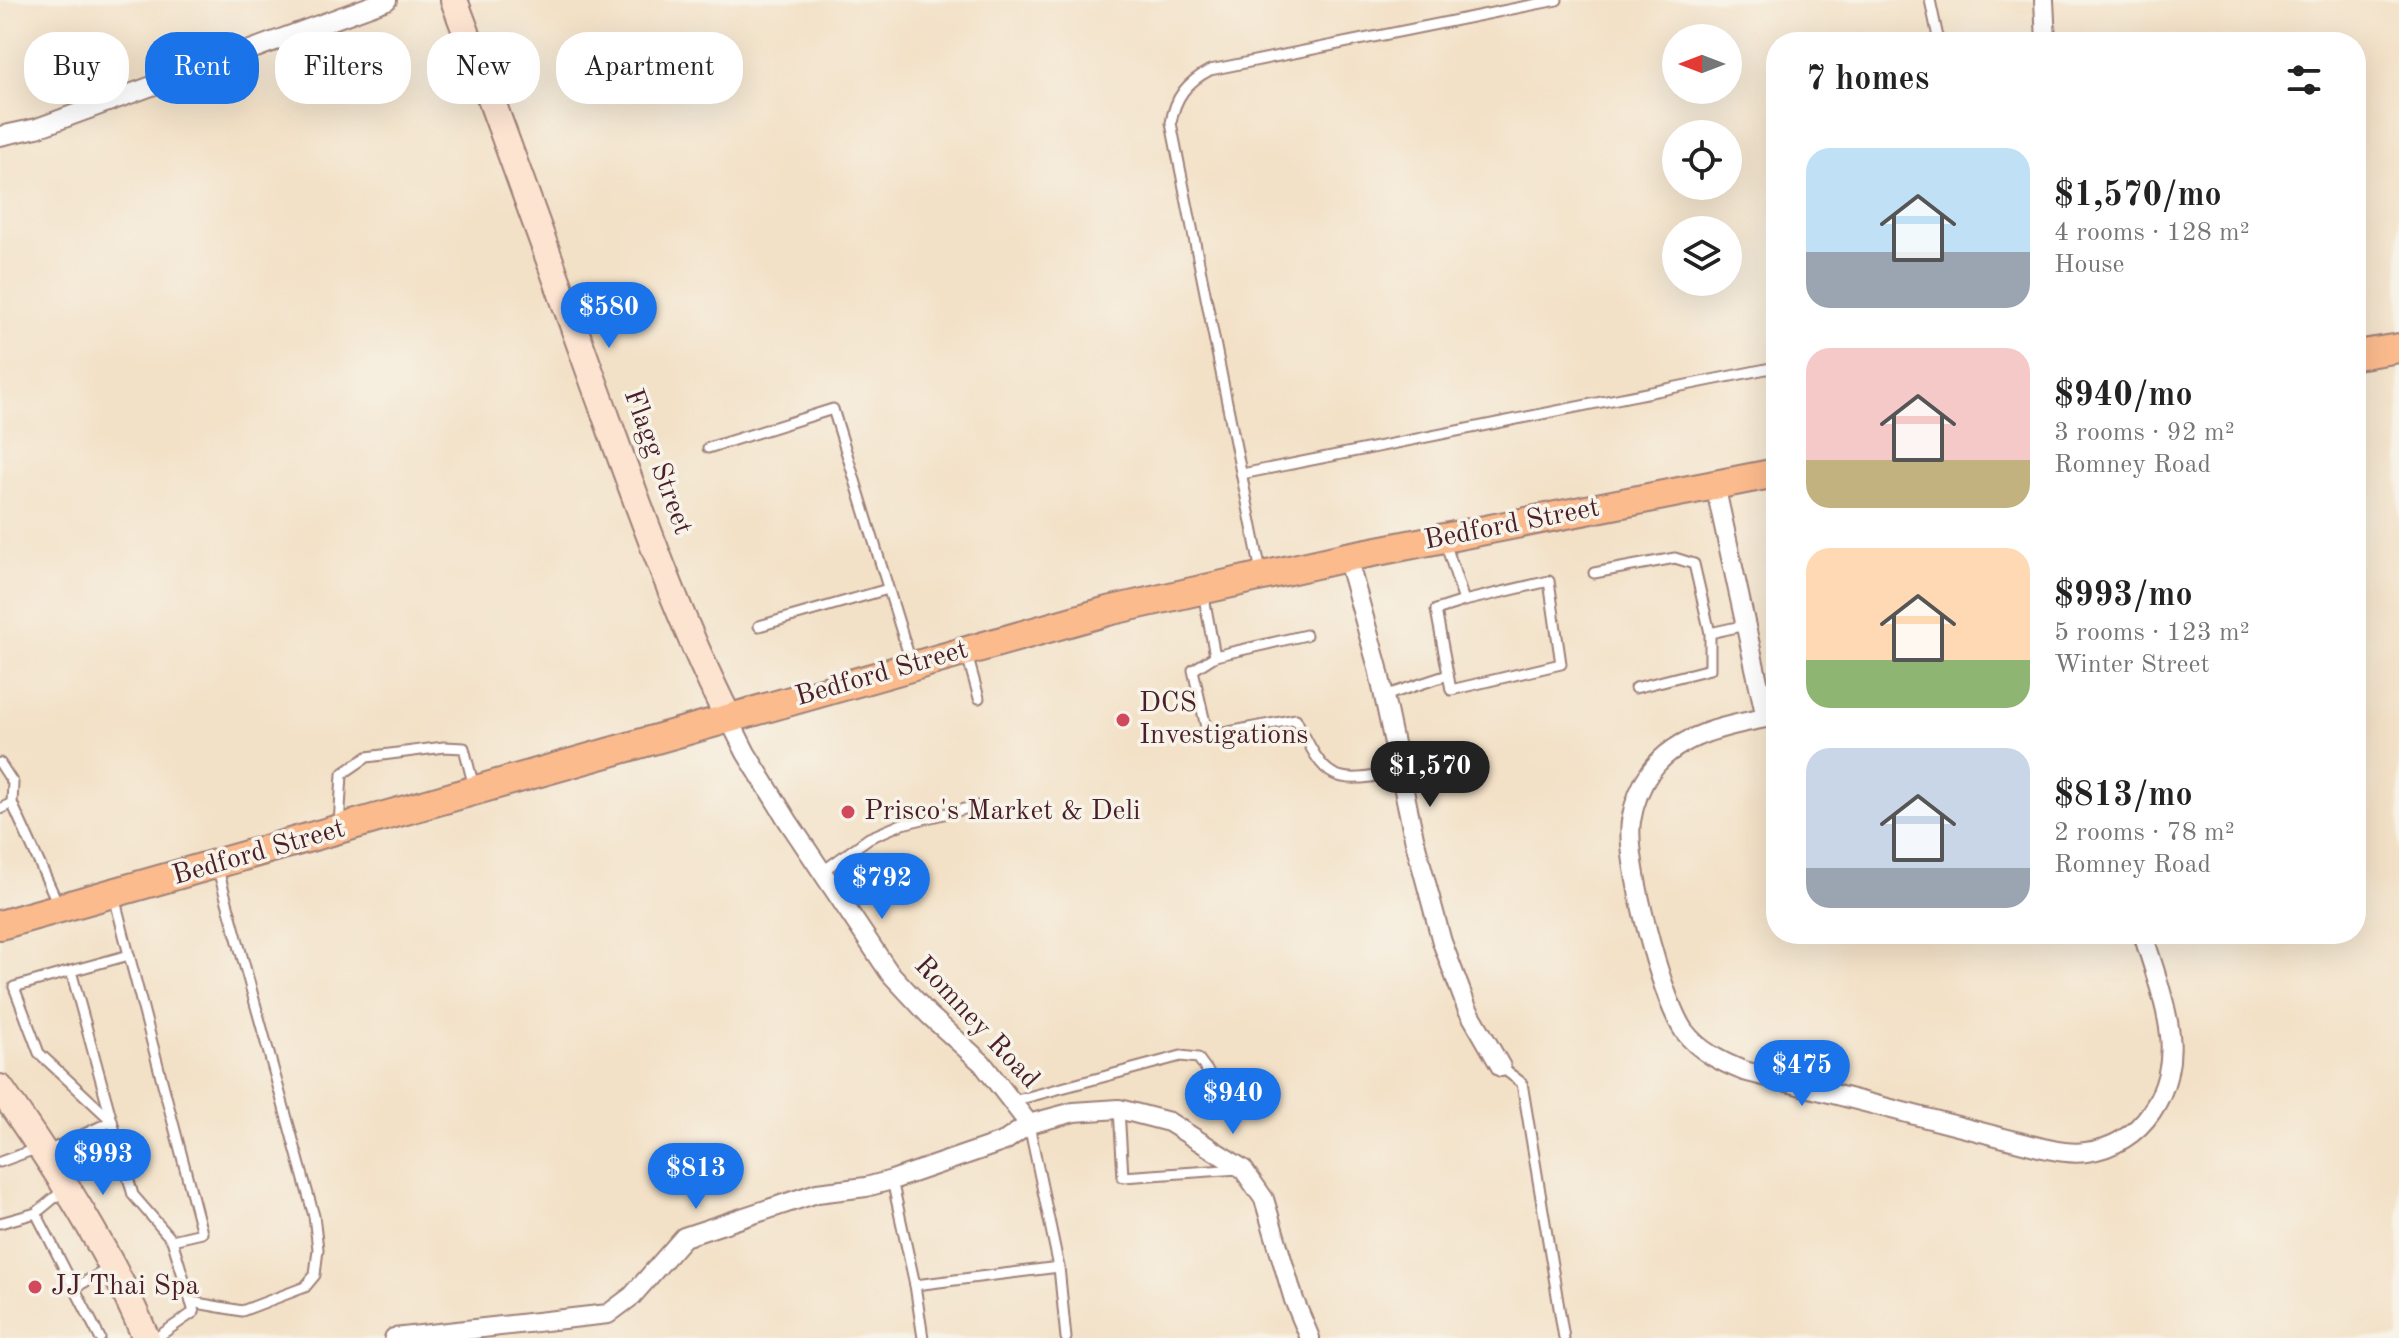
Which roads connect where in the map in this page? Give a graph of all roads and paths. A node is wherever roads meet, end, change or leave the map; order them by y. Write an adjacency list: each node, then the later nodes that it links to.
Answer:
1 (387, 0): 8 (street)
2 (454, 0): 35 (street, Flagg Street)
3 (1557, 0): 13 (lane)
4 (1930, 0): 6 (lane)
5 (2044, 0): 7 (street)
6 (1937, 32)
7 (2046, 32)
8 (0, 136)
9 (2399, 348): 10 (main road)
10 (2366, 353)
11 (1766, 369): 13 (lane)
12 (708, 448): 21 (lane)
13 (1242, 474): 19 (lane)
14 (1766, 475): 15 (main road, Bedford Street)
15 (1715, 485): 16 (main road, Bedford Street); 23 (street)
16 (1444, 538): 17 (main road, Bedford Street); 22 (lane)
17 (1347, 557): 19 (main road, Bedford Street); 32 (street)
18 (1594, 573): 25 (lane)
19 (1261, 575): 20 (main road, Bedford Street)
20 (1202, 588): 27 (main road, Bedford Street); 28 (lane)
21 (888, 589): 24 (lane); 29 (lane)
22 (1464, 601): 30 (lane); 30 (lane)
23 (1746, 625): 25 (lane); 34 (street)
24 (759, 626)
25 (1710, 633): 31 (lane)
26 (1306, 635): 28 (lane)
27 (966, 650): 29 (main road, Bedford Street); 33 (lane)
28 (1215, 656): 38 (lane)
29 (912, 665): 35 (main road, Bedford Street)
30 (1448, 675): 32 (lane)
31 (1635, 688)
32 (1384, 696): 38 (street)
33 (979, 698)
34 (1766, 699)
35 (728, 717): 39 (main road, Bedford Street); 45 (street, Romney Road)
36 (1766, 718): 49 (street)
37 (0, 763): 40 (lane)
38 (1400, 772): 52 (street)
39 (475, 791): 43 (main road, Bedford Street); 43 (lane)
40 (12, 803): 42 (lane); 47 (lane)
41 (977, 806): 45 (lane)
42 (0, 809)
43 (339, 830): 44 (main road, Bedford Street)
44 (217, 865): 46 (main road, Bedford Street); 71 (lane)
45 (823, 871): 55 (street, Romney Road)
46 (113, 894): 47 (main road, Bedford Street); 50 (lane)
47 (60, 909): 48 (main road, Bedford Street)
48 (0, 925)
49 (2146, 944)
50 (129, 955): 51 (lane); 66 (lane)
51 (71, 971): 57 (lane); 57 (lane)
52 (1501, 1067): 79 (lane)
53 (1209, 1073): 55 (lane)
54 (0, 1088): 59 (street)
55 (1013, 1101): 58 (street, Romney Road)
56 (1119, 1109): 58 (street, Romney Road); 61 (street, Romney Road); 61 (lane)
57 (112, 1121): 59 (lane); 66 (lane)
58 (1029, 1124): 62 (street, Romney Road); 68 (lane)
59 (43, 1150): 60 (lane); 63 (street)
60 (0, 1162)
61 (1243, 1169): 78 (street, Romney Road)
62 (892, 1180): 69 (lane); 75 (street, Romney Road)
63 (68, 1187): 64 (lane); 67 (street)
64 (36, 1213): 65 (lane); 70 (lane)
65 (0, 1223)
66 (172, 1240): 71 (lane)
67 (113, 1267): 70 (lane); 73 (street)
68 (1059, 1267): 69 (lane); 77 (lane)
69 (915, 1285): 76 (lane)
70 (74, 1288): 72 (lane)
71 (191, 1302): 74 (lane)
72 (100, 1338)
73 (146, 1338)
74 (156, 1338)
75 (394, 1338)
76 (923, 1338)
77 (1066, 1338)
78 (1310, 1338)
79 (1564, 1338)

